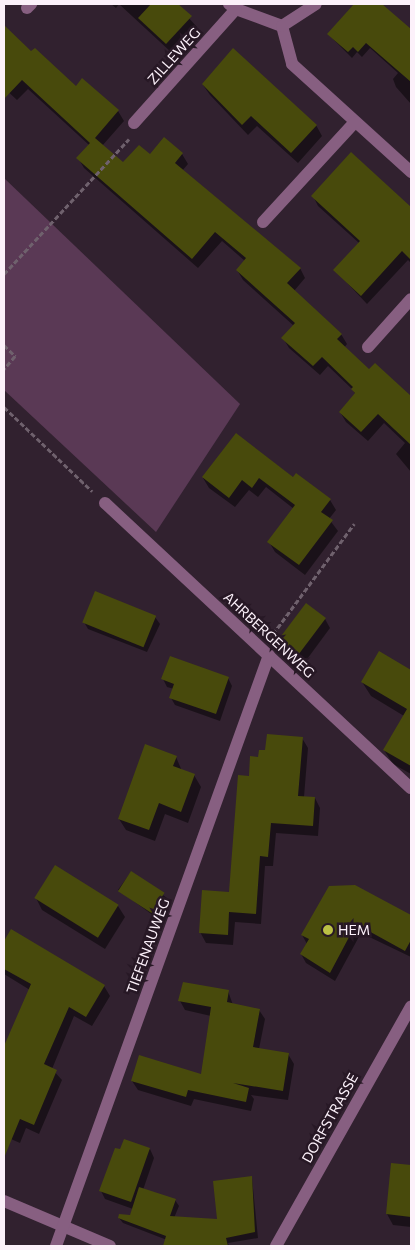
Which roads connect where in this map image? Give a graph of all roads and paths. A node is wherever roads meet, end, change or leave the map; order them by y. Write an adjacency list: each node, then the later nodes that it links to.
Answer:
1 (316, 4): 3 (street)
2 (232, 7): 3 (street, ZILLEWEG); 5 (street, ZILLEWEG)
3 (282, 26): 4 (street)
4 (356, 122): 6 (street); 7 (street)
5 (134, 123): 8 (path)
6 (411, 172)
7 (263, 222)
8 (4, 274)
9 (411, 299): 11 (street)
10 (4, 345): 12 (path)
11 (368, 346)
12 (4, 369)
13 (4, 407): 14 (path)
14 (105, 503): 16 (street, AHRBERGENWEG)
15 (354, 524): 16 (path)
16 (266, 652): 17 (street, AHRBERGENWEG); 20 (street, TIEFENAUWEG)
17 (411, 788)
18 (411, 1006): 23 (street, DORFSTRASSE)
19 (4, 1201): 20 (street)
20 (63, 1226): 21 (street, TIEFENAUWEG); 22 (street)
21 (56, 1246)
22 (110, 1246)
23 (276, 1246)

